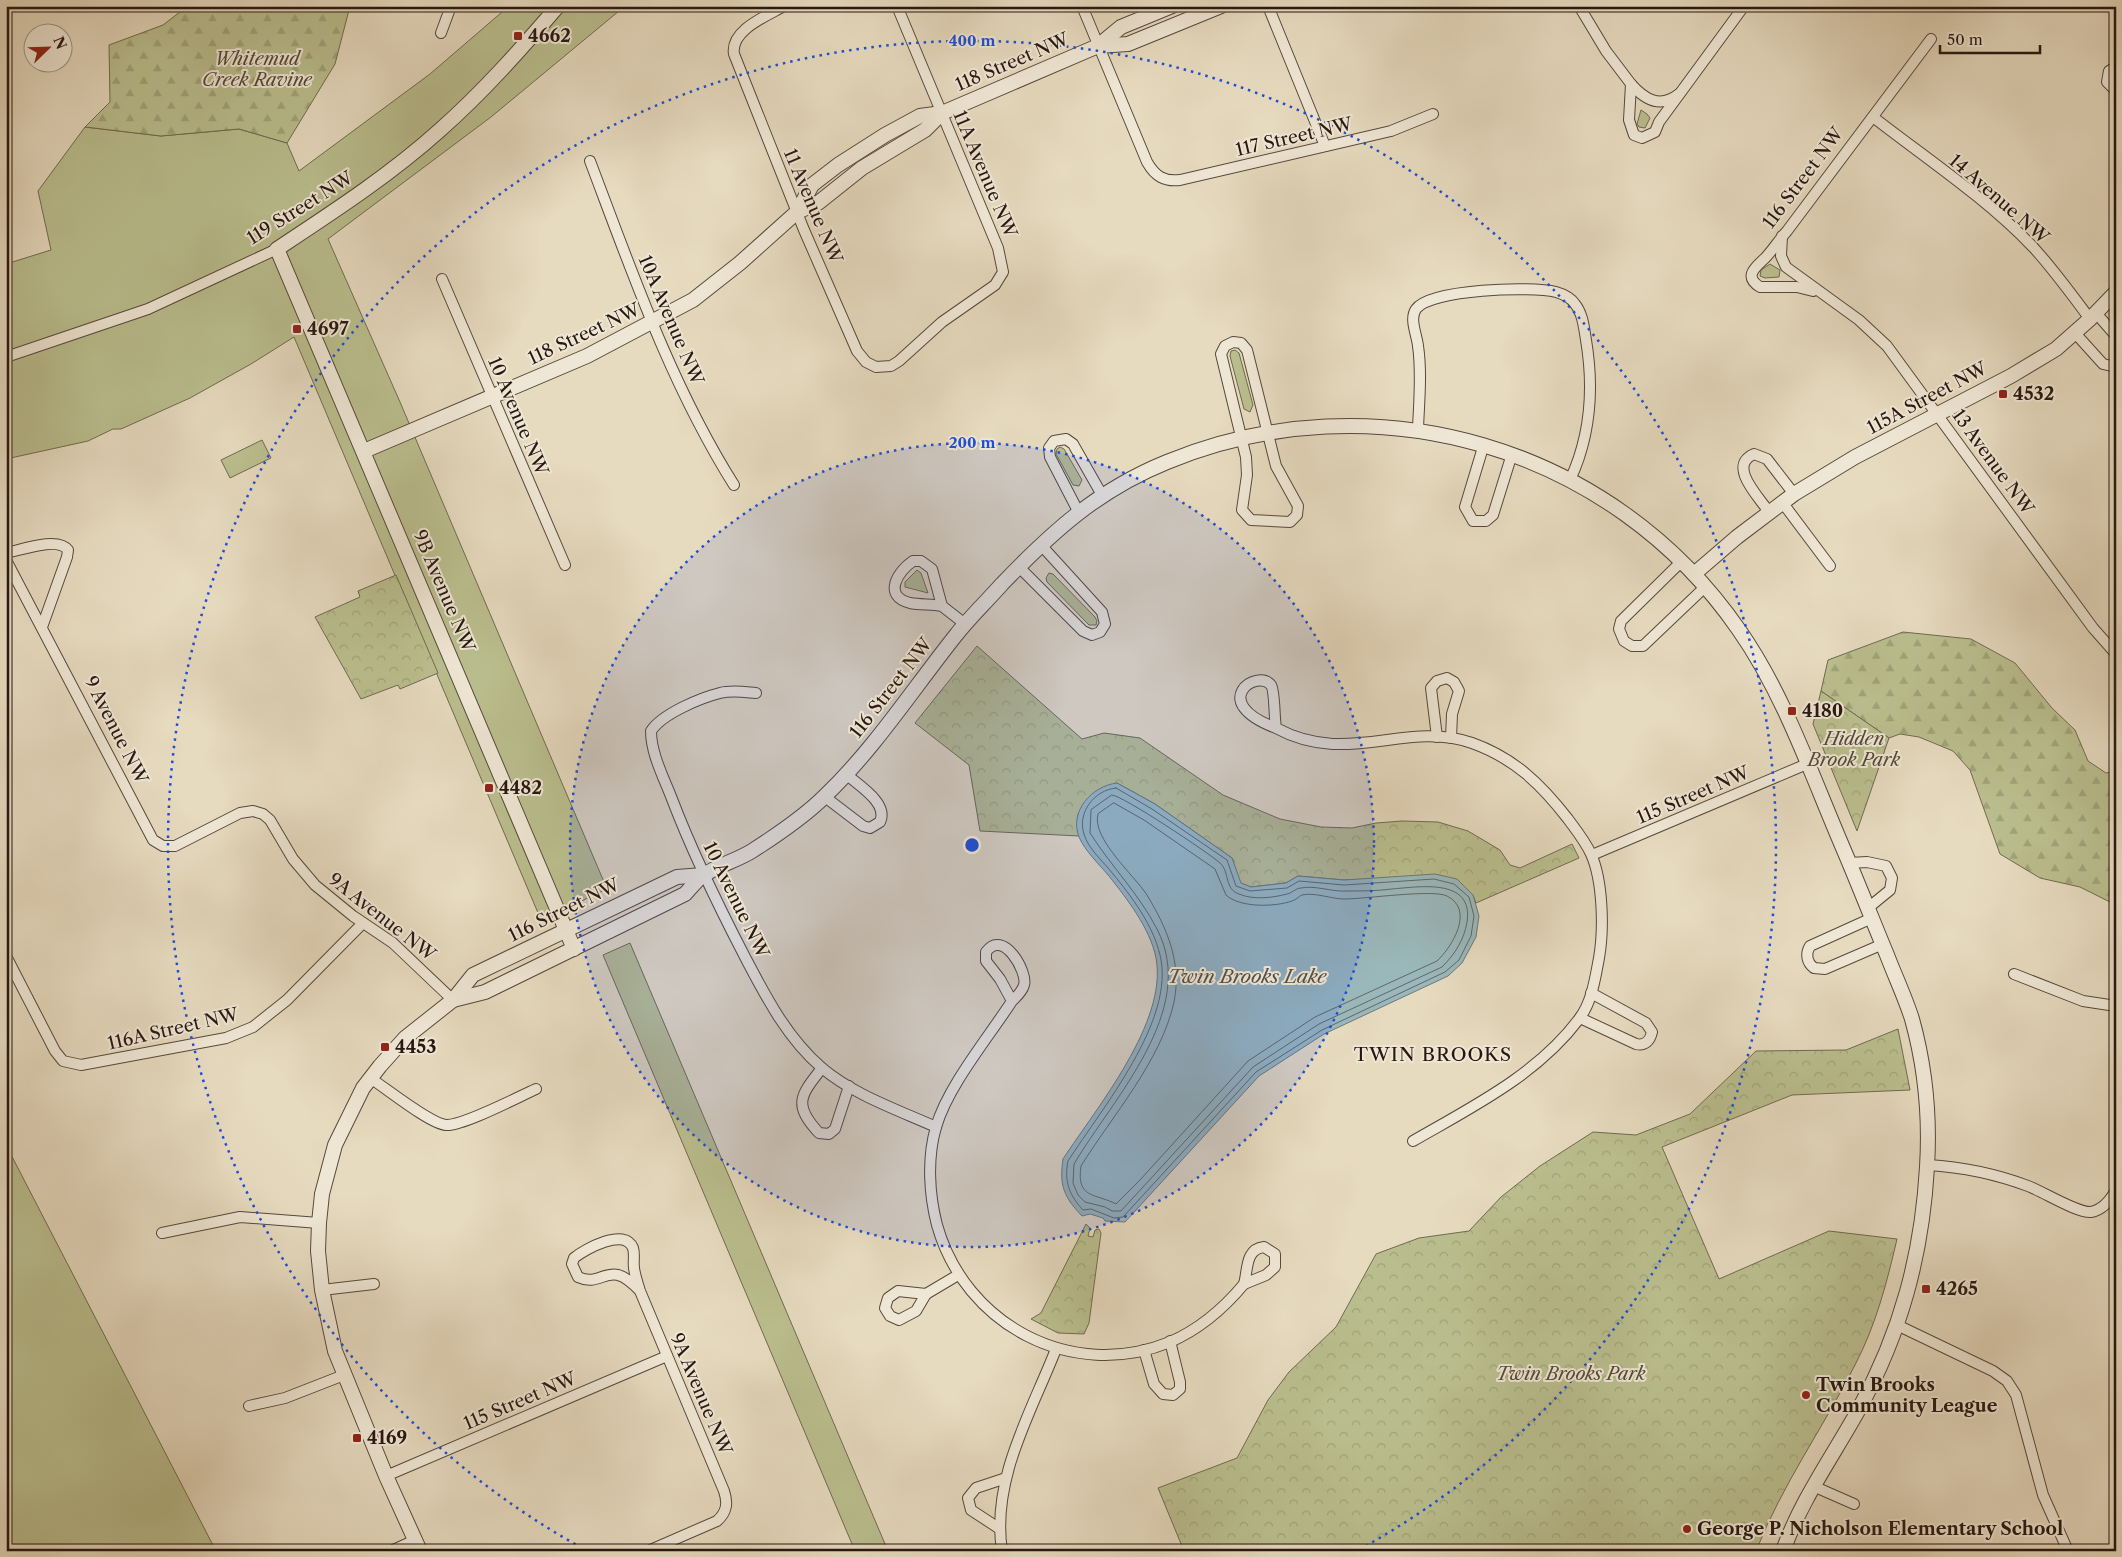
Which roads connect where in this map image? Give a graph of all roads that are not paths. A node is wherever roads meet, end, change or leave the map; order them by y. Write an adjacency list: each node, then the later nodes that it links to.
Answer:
1 (451, 6): 11 (street)
2 (558, 6): 25 (street, 119 Street NW)
3 (784, 6): 23 (street, 11 Avenue NW)
4 (897, 6): 18 (street, 11A Avenue NW)
5 (1082, 6): 13 (street)
6 (1172, 6): 13 (street, 118 Street NW)
7 (1221, 6): 13 (street, 118 Street NW)
8 (1268, 6): 21 (street)
9 (1579, 6): 15 (street)
10 (1744, 6): 17 (street)
11 (441, 34)
12 (1931, 39): 20 (street, 116 Street NW)
13 (1098, 46): 18 (street, 118 Street NW); 21 (street, 117 Street NW)
14 (2116, 67): 16 (street)
15 (1631, 84): 17 (street); 17 (street)
16 (2116, 91)
17 (1680, 93)
18 (942, 113): 23 (street, 118 Street NW); 35 (street, 11A Avenue NW)
19 (1433, 114): 21 (street, 117 Street NW)
20 (1873, 117): 24 (street, 116 Street NW); 29 (street, 14 Avenue NW)
21 (1326, 146)
22 (590, 162): 30 (street, 10A Avenue NW)
23 (797, 212): 30 (street, 118 Street NW); 35 (street, 11 Avenue NW)
24 (1782, 236): 28 (street, 13 Avenue NW); 28 (street, 116 Street NW)
25 (277, 248): 33 (street, 119 Street NW); 42 (street, 9B Avenue NW)
26 (442, 279): 36 (street, 10 Avenue NW)
27 (2116, 292): 29 (street, 115A Street NW)
28 (1821, 293): 37 (street, 13 Avenue NW)
29 (2093, 316): 31 (street, 115A Street NW); 32 (street)
30 (652, 323): 36 (street, 118 Street NW); 45 (street, 10A Avenue NW)
31 (2075, 333): 34 (street); 37 (street, 115A Street NW)
32 (2116, 336)
33 (6, 357)
34 (2116, 367)
35 (881, 368)
36 (492, 397): 42 (street, 118 Street NW); 55 (street, 10 Avenue NW)
37 (1938, 413): 46 (street, 115A Street NW); 63 (street, 13 Avenue NW)
38 (1418, 429): 39 (street, 116 Street NW); 41 (street, 116 Street NW); 44 (street)
39 (1268, 432): 40 (street, 116 Street NW); 40 (street); 40 (street)
40 (1242, 438): 47 (street, 116 Street NW)
41 (1484, 444): 43 (street, 116 Street NW); 43 (street)
42 (364, 451): 77 (street, 9B Avenue NW)
43 (1512, 454): 44 (street, 116 Street NW)
44 (1570, 480): 54 (street, 116 Street NW)
45 (734, 485)
46 (1794, 494): 48 (street, 115A Street NW); 50 (street)
47 (1102, 495): 49 (street, 116 Street NW); 49 (street)
48 (1782, 502): 50 (street, 115A Street NW); 56 (street)
49 (1078, 511): 51 (street, 116 Street NW)
50 (1769, 512): 58 (street, 115A Street NW)
51 (1041, 545): 57 (street, 116 Street NW); 57 (street)
52 (6, 553): 62 (street)
53 (6, 560): 62 (street, 9 Avenue NW)
54 (1682, 561): 58 (street, 116 Street NW); 59 (street)
55 (564, 565)
56 (1830, 566)
57 (1019, 567): 61 (street, 116 Street NW)
58 (1694, 574): 59 (street, 116 Street NW)
59 (1706, 587): 68 (street, 116 Street NW)
60 (942, 606): 60 (street); 61 (street)
61 (965, 624): 69 (street, 116 Street NW)
62 (42, 627): 71 (street, 9 Avenue NW)
63 (2116, 654)
64 (756, 693): 74 (street, 10 Avenue NW)
65 (1276, 728): 65 (street); 66 (street)
66 (1437, 737): 67 (street); 67 (street)
67 (1451, 738): 72 (street)
68 (1807, 764): 72 (street, 115 Street NW); 73 (street, 116 Street NW)
69 (846, 774): 70 (street, 116 Street NW); 70 (street)
70 (825, 797): 74 (street, 116 Street NW)
71 (258, 812): 76 (street, 9A Avenue NW)
72 (1592, 855): 82 (street)
73 (1849, 863): 75 (street, 116 Street NW); 75 (street)
74 (703, 875): 77 (street, 116 Street NW); 79 (street, 116 Street NW); 87 (street, 10 Avenue NW)
75 (1870, 913): 78 (street, 116 Street NW); 78 (street)
76 (363, 923): 80 (street, 116A Street NW); 83 (street, 9A Avenue NW)
77 (566, 930): 79 (street, 9B Avenue NW); 83 (street, 116 Street NW)
78 (1883, 944): 93 (street, 116 Street NW)
79 (574, 949): 83 (street, 116 Street NW)
80 (6, 956)
81 (2014, 974): 85 (street)
82 (1591, 993): 86 (street); 86 (street)
83 (453, 1000): 88 (street, 116 Street NW)
84 (1012, 1001): 84 (street); 91 (street)
85 (2116, 1006)
86 (1580, 1018): 92 (street)
87 (822, 1068): 89 (street, 10 Avenue NW); 89 (street)
88 (370, 1078): 90 (street); 95 (street)
89 (849, 1086): 91 (street, 10 Avenue NW)
90 (536, 1089)
91 (936, 1126): 97 (street)
92 (1413, 1141)
93 (1928, 1165): 94 (street); 103 (street, 116 Street NW)
94 (2116, 1190)
95 (319, 1223): 96 (street); 100 (street)
96 (162, 1233)
97 (958, 1276): 102 (street); 105 (street)
98 (374, 1284): 100 (street)
99 (1244, 1284): 104 (street)
100 (322, 1290): 108 (street)
101 (640, 1291): 101 (street, 9A Avenue NW); 107 (street, 9A Avenue NW)
102 (926, 1294)
103 (1897, 1325): 112 (street, 116 Street NW); 120 (street)
104 (1170, 1341): 106 (street); 106 (street)
105 (1056, 1349): 106 (street); 111 (street)
106 (1144, 1350)
107 (667, 1356): 110 (street, 115 Street NW); 117 (street, 9A Avenue NW)
108 (344, 1375): 109 (street); 110 (street)
109 (249, 1406)
110 (386, 1476): 115 (street)
111 (1006, 1478): 114 (street); 114 (street)
112 (1813, 1486): 113 (street); 119 (street, 116 Street NW)
113 (1854, 1504)
114 (1000, 1529): 118 (street)
115 (417, 1545): 116 (street)
116 (391, 1551)
117 (648, 1551)
118 (1002, 1551)
119 (1783, 1551)
120 (2068, 1551)

